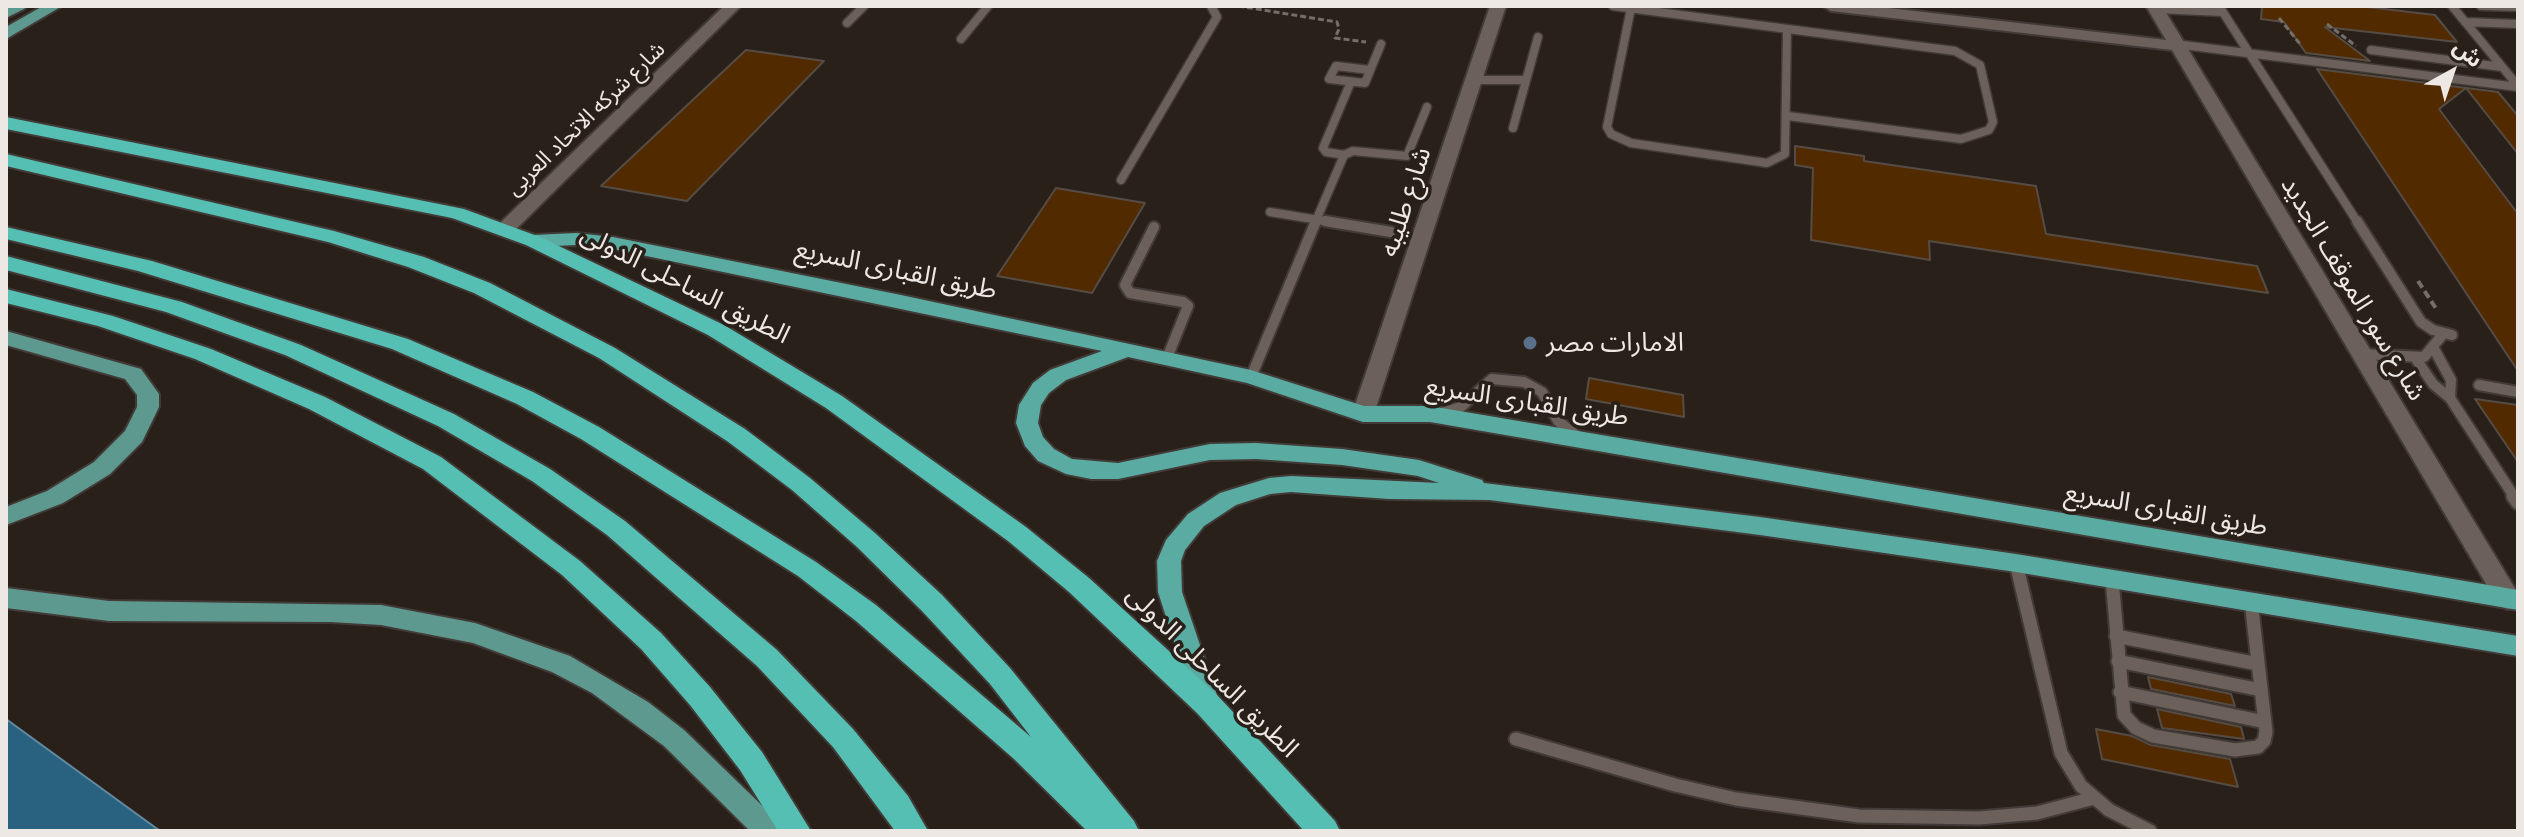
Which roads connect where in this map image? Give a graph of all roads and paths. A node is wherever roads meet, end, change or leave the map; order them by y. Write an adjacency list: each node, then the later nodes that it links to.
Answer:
1 (19, 6): 18 (main road)
2 (54, 6): 24 (main road)
3 (733, 6): 50 (street, شارع شركه الاتحاد العربى)
4 (864, 6): 21 (lane)
5 (988, 6): 26 (lane)
6 (1211, 6): 46 (lane)
7 (1238, 6): 27 (path)
8 (1498, 6): 34 (street, شارع طليبه)
9 (1613, 6): 15 (lane)
10 (1831, 6): 28 (street)
11 (2187, 6): 17 (lane)
12 (2452, 6): 20 (lane)
13 (2481, 6): 14 (lane)
14 (2518, 7)
15 (1631, 8): 23 (lane); 39 (lane)
16 (2155, 8): 17 (lane); 28 (street, شارع سور الموقف الجديد)
17 (2221, 9): 30 (lane)
18 (6, 13)
19 (2279, 18): 31 (path)
20 (2465, 22): 22 (lane); 32 (lane)
21 (847, 23)
22 (2518, 24)
23 (1787, 29): 39 (lane); 39 (lane)
24 (6, 34)
25 (1538, 37): 35 (lane)
26 (961, 39)
27 (1381, 44): 33 (lane)
28 (2177, 47): 30 (lane); 59 (street, شارع سور الموقف الجديد)
29 (2371, 50): 32 (lane)
30 (2250, 53): 31 (lane); 57 (lane)
31 (2314, 61): 37 (lane)
32 (2502, 67): 37 (lane)
33 (1370, 70): 36 (lane); 36 (lane)
34 (1473, 80): 35 (lane); 66 (street, شارع طليبه)
35 (1526, 80): 41 (lane)
36 (1350, 84): 42 (lane)
37 (2518, 86)
38 (1427, 107): 42 (lane)
39 (1788, 116)
40 (6, 123): 50 (highway, الطريق الساحلى الدولى)
41 (1513, 128)
42 (1344, 155): 48 (lane)
43 (6, 160): 44 (highway)
44 (47, 168): 45 (highway); 91 (highway)
45 (6, 171)
46 (1121, 180)
47 (1270, 212): 48 (lane)
48 (1317, 220): 51 (lane); 62 (lane)
49 (1154, 227): 60 (lane)
50 (505, 229): 53 (highway, الطريق الساحلى الدولى)
51 (1391, 232)
52 (6, 233): 90 (highway)
53 (533, 241): 58 (highway, طريق القبارى السريع); 83 (highway, الطريق الساحلى الدولى)
54 (6, 263): 89 (highway)
55 (6, 296): 88 (highway)
56 (6, 338): 71 (main road)
57 (2433, 347): 61 (lane); 65 (lane)
58 (1125, 351): 60 (highway, طريق القبارى السريع); 69 (highway)
59 (2361, 354): 61 (lane); 75 (street, شارع سور الموقف الجديد)
60 (1167, 358): 62 (highway, طريق القبارى السريع)
61 (2416, 359): 65 (lane)
62 (1251, 377): 66 (highway, طريق القبارى السريع)
63 (2479, 385): 64 (lane)
64 (2518, 392)
65 (2450, 398): 70 (lane)
66 (1363, 414): 67 (highway, طريق القبارى السريع)
67 (1430, 414): 68 (highway, طريق القبارى السريع); 68 (lane)
68 (1588, 442): 75 (highway, طريق القبارى السريع)
69 (1489, 492): 72 (highway); 83 (highway)
70 (2518, 503)
71 (6, 516)
72 (2016, 563): 73 (highway); 86 (lane)
73 (2112, 579): 76 (highway); 77 (lane)
74 (6, 598): 87 (main road)
75 (2513, 600)
76 (2251, 601): 78 (highway); 80 (lane)
77 (2116, 636): 79 (lane); 80 (lane)
78 (2518, 646)
79 (2118, 661): 81 (lane); 82 (lane)
80 (2258, 664): 81 (lane)
81 (2261, 690): 84 (lane)
82 (2120, 692): 84 (lane); 84 (lane)
83 (1207, 704): 92 (highway, الطريق الساحلى الدولى)
84 (2265, 722)
85 (1516, 739): 86 (lane)
86 (2094, 798): 93 (lane)
87 (769, 831)
88 (795, 831)
89 (912, 831)
90 (1108, 831)
91 (1123, 831)
92 (1324, 831)
93 (2150, 831)

